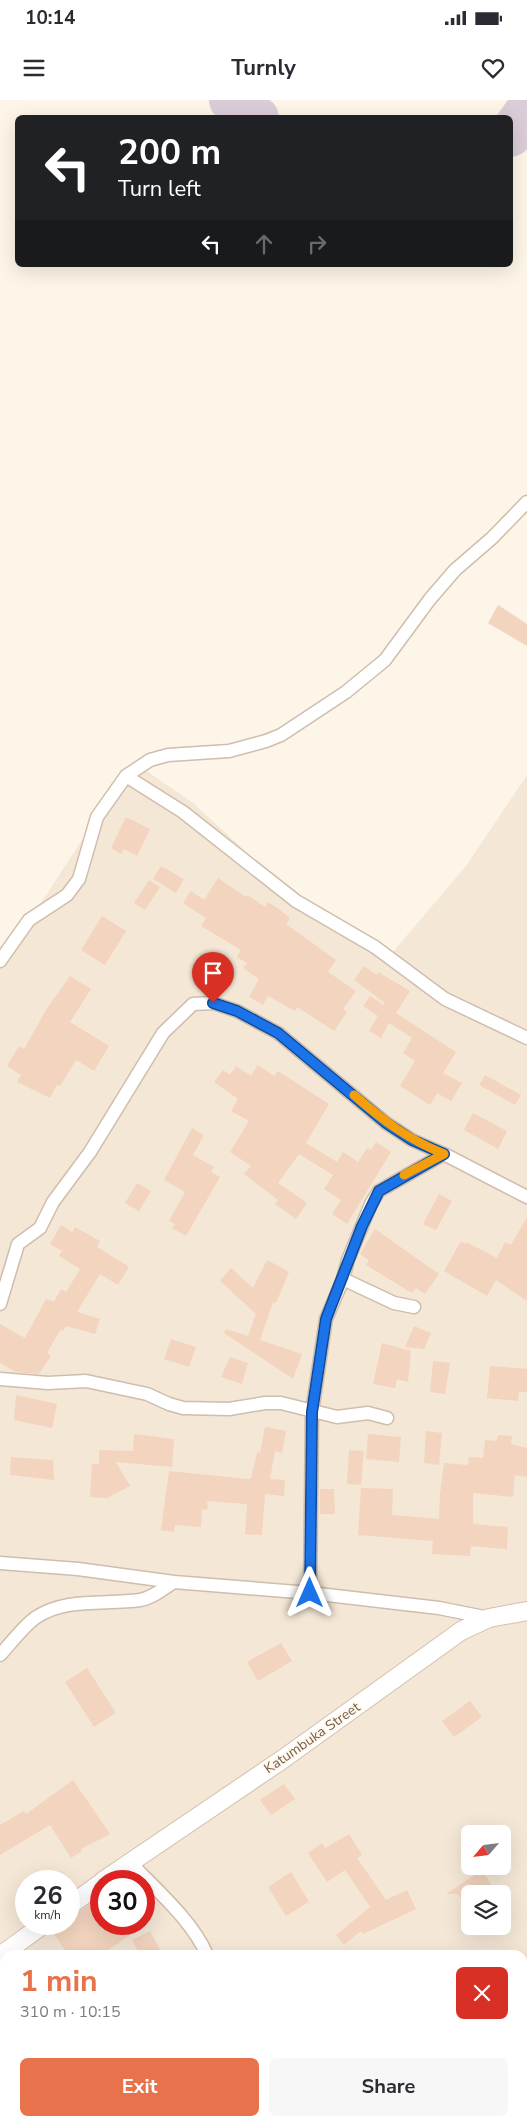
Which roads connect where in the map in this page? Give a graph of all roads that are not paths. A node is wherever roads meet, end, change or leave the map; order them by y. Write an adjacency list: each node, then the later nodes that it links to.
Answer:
1 (527, 502): 2 (street)
2 (126, 776): 3 (street); 4 (street)
3 (0, 961)
4 (527, 1038)
5 (444, 1154): 6 (street); 7 (street); 8 (street)
6 (527, 1197)
7 (343, 1279): 9 (street); 11 (street)
8 (0, 1304)
9 (414, 1307)
10 (0, 1379): 11 (street)
11 (312, 1412): 12 (street); 15 (street)
12 (387, 1418)
13 (0, 1563): 14 (street)
14 (174, 1582): 15 (street); 18 (street)
15 (310, 1593): 17 (street)
16 (527, 1611): 17 (main road, Katumbuka Street)
17 (488, 1618): 19 (main road, Katumbuka Street)
18 (0, 1654)
19 (130, 1862): 20 (main road, Katumbuka Street); 23 (street)
20 (119, 1870)
21 (29, 1935): 22 (main road)
22 (8, 1950)
23 (204, 1950)

